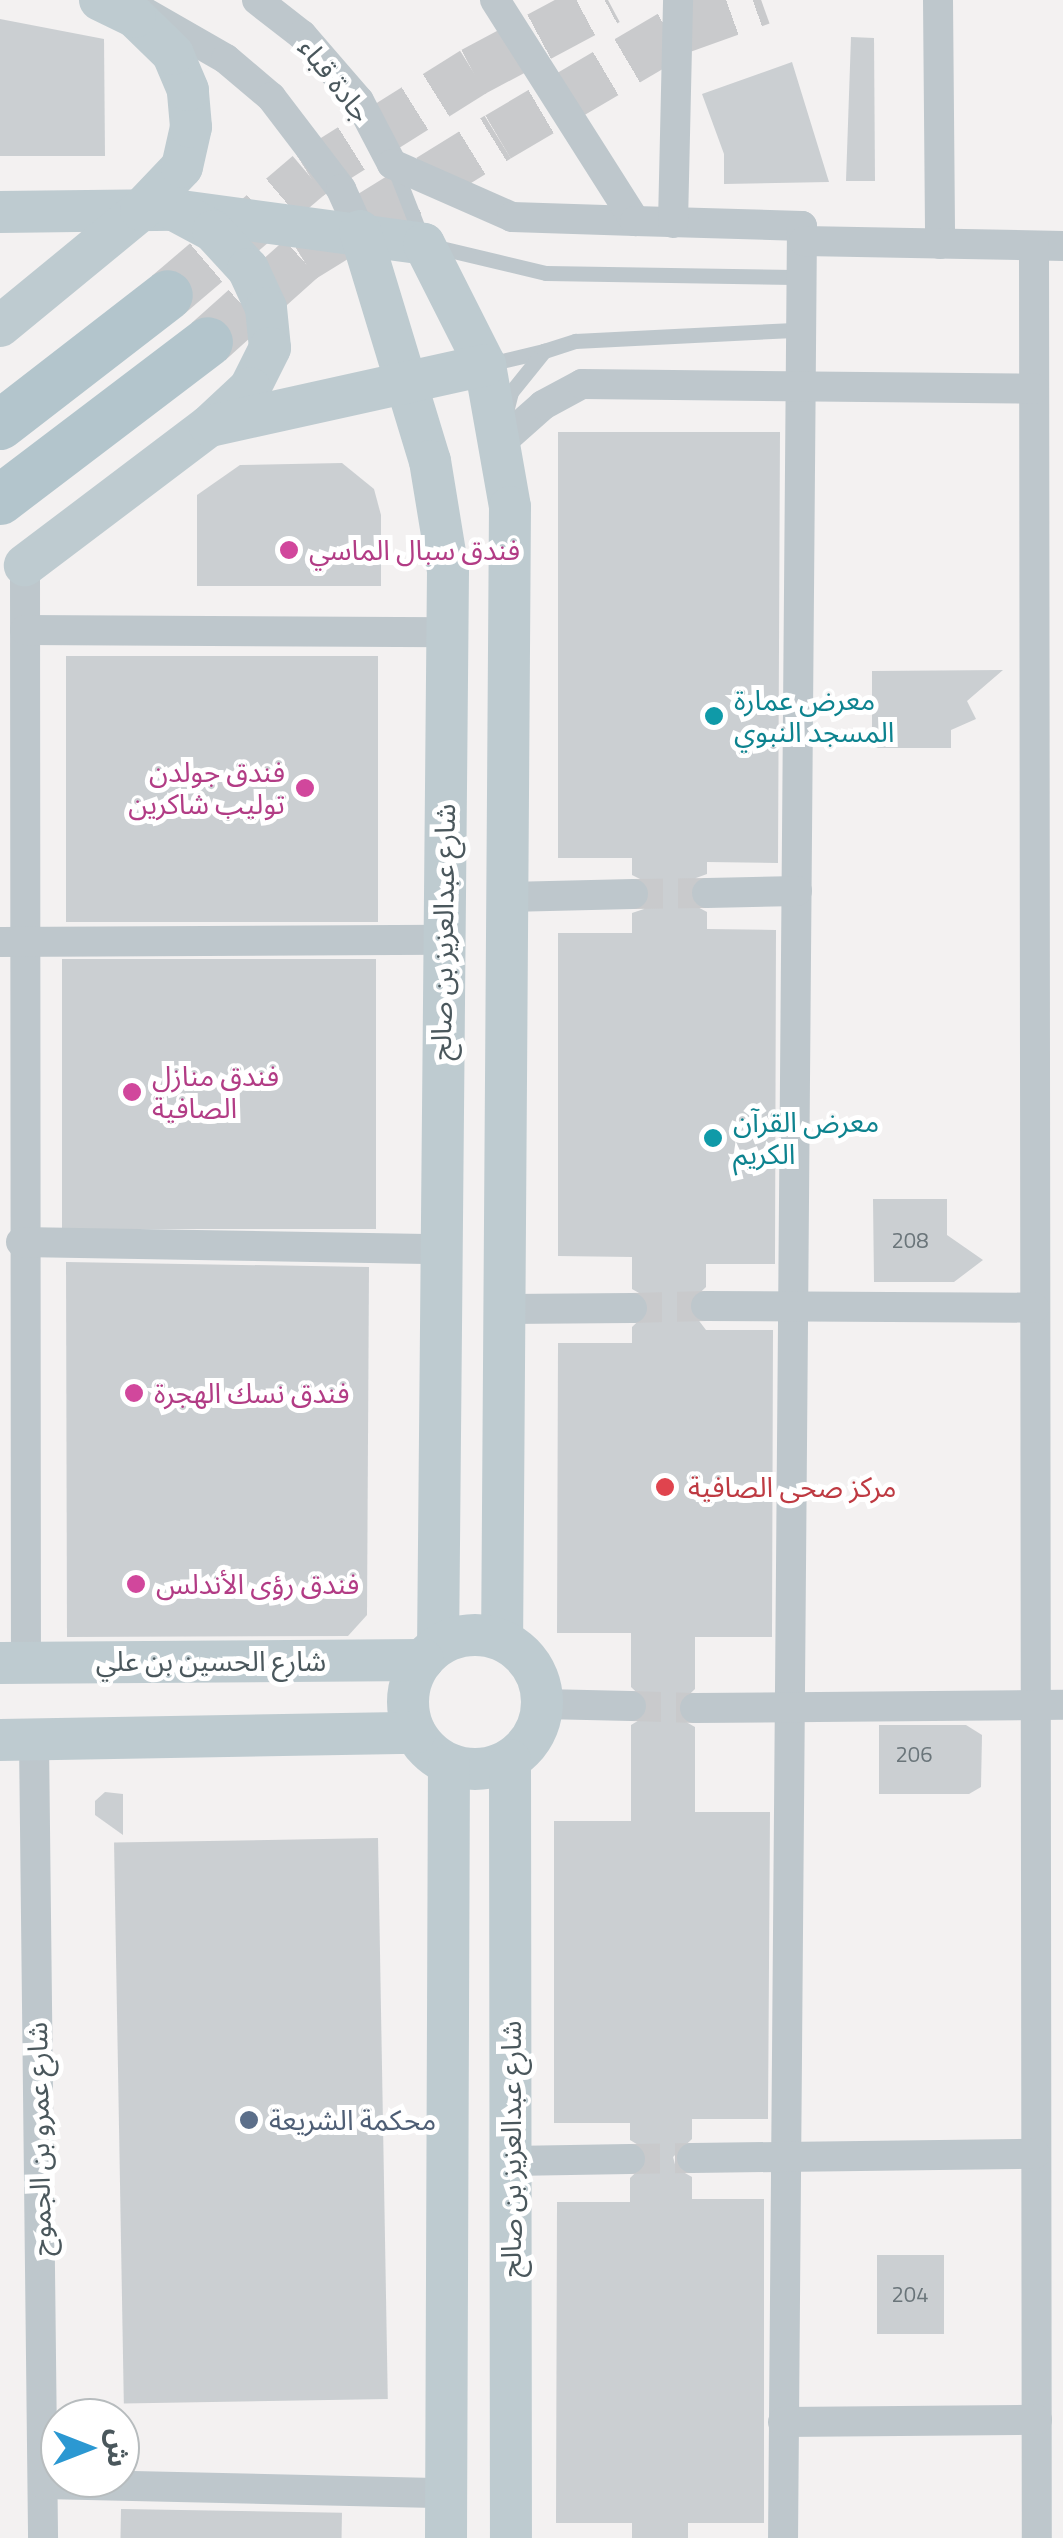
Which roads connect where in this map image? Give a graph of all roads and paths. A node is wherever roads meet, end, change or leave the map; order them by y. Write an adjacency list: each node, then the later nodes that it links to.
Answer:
1 (256, 0): 6 (street, جادة قباء)
2 (495, 0): 9 (street)
3 (678, 0): 10 (street)
4 (938, 0): 14 (street)
5 (114, 6): 7 (main road); 11 (street)
6 (392, 164): 9 (street); 13 (lane)
7 (157, 210): 8 (main road); 11 (main road); 18 (main road); 27 (main road)
8 (0, 212)
9 (635, 221): 10 (street)
10 (673, 223): 12 (street)
11 (360, 231): 13 (main road); 23 (main road, شارع عبدالعزيز بن صالح)
12 (804, 242): 14 (street); 24 (street)
13 (424, 244): 16 (lane); 22 (main road)
14 (940, 244): 15 (street)
15 (1048, 246): 25 (street)
16 (794, 276)
17 (168, 295): 26 (main road)
18 (0, 326)
19 (794, 330): 21 (lane)
20 (208, 342): 29 (main road)
21 (544, 351): 22 (lane); 28 (lane)
22 (485, 364): 23 (main road); 28 (main road)
23 (408, 382): 27 (main road); 33 (main road, شارع عبدالعزيز بن صالح)
24 (801, 388): 25 (street); 28 (street); 34 (street)
25 (1034, 389): 30 (street)
26 (0, 425)
27 (210, 426): 31 (main road)
28 (498, 444): 37 (main road)
29 (0, 500)
30 (1048, 526): 46 (street)
31 (25, 564): 32 (street)
32 (25, 630): 33 (street); 39 (street)
33 (446, 632): 38 (main road, شارع عبدالعزيز بن صالح)
34 (797, 891): 36 (street); 44 (street)
35 (634, 894): 37 (street)
36 (708, 894)
37 (507, 897): 47 (main road)
38 (442, 940): 39 (street); 41 (main road, شارع عبدالعزيز بن صالح)
39 (12, 942): 40 (street)
40 (21, 1242): 41 (street); 42 (street)
41 (441, 1248): 50 (main road, شارع عبدالعزيز بن صالح)
42 (11, 1288): 51 (street)
43 (706, 1306): 44 (street)
44 (794, 1306): 46 (street); 56 (street)
45 (632, 1308): 47 (street)
46 (1034, 1308): 48 (street)
47 (504, 1309): 49 (main road)
48 (1048, 1378): 53 (street)
49 (502, 1640): 50 (main road); 52 (main road)
50 (430, 1652): 51 (main road, شارع الحسين بن علي); 57 (main road, شارع عبدالعزيز بن صالح)
51 (13, 1663)
52 (542, 1704): 54 (street); 59 (main road)
53 (1048, 1705): 56 (street); 61 (street)
54 (631, 1706)
55 (695, 1708): 56 (street)
56 (790, 1708): 62 (street)
57 (415, 1732): 58 (main road); 60 (main road)
58 (17, 1740): 67 (street, شارع عمرو بن الجموح)
59 (510, 1760): 60 (main road); 65 (main road, شارع عبدالعزيز بن صالح)
60 (450, 1764): 71 (main road)
61 (1035, 2154): 62 (street); 66 (street)
62 (786, 2156): 64 (street); 69 (street)
63 (630, 2158): 65 (street)
64 (692, 2158)
65 (510, 2161): 75 (main road, شارع عبدالعزيز بن صالح)
66 (1050, 2347): 68 (street)
67 (40, 2398)
68 (1036, 2420): 69 (street); 77 (street)
69 (783, 2422): 76 (street)
70 (140, 2486): 71 (street)
71 (446, 2494): 74 (main road)
72 (43, 2498): 73 (street, شارع عمرو بن الجموح)
73 (44, 2538)
74 (446, 2538)
75 (511, 2538)
76 (783, 2538)
77 (1037, 2538)

